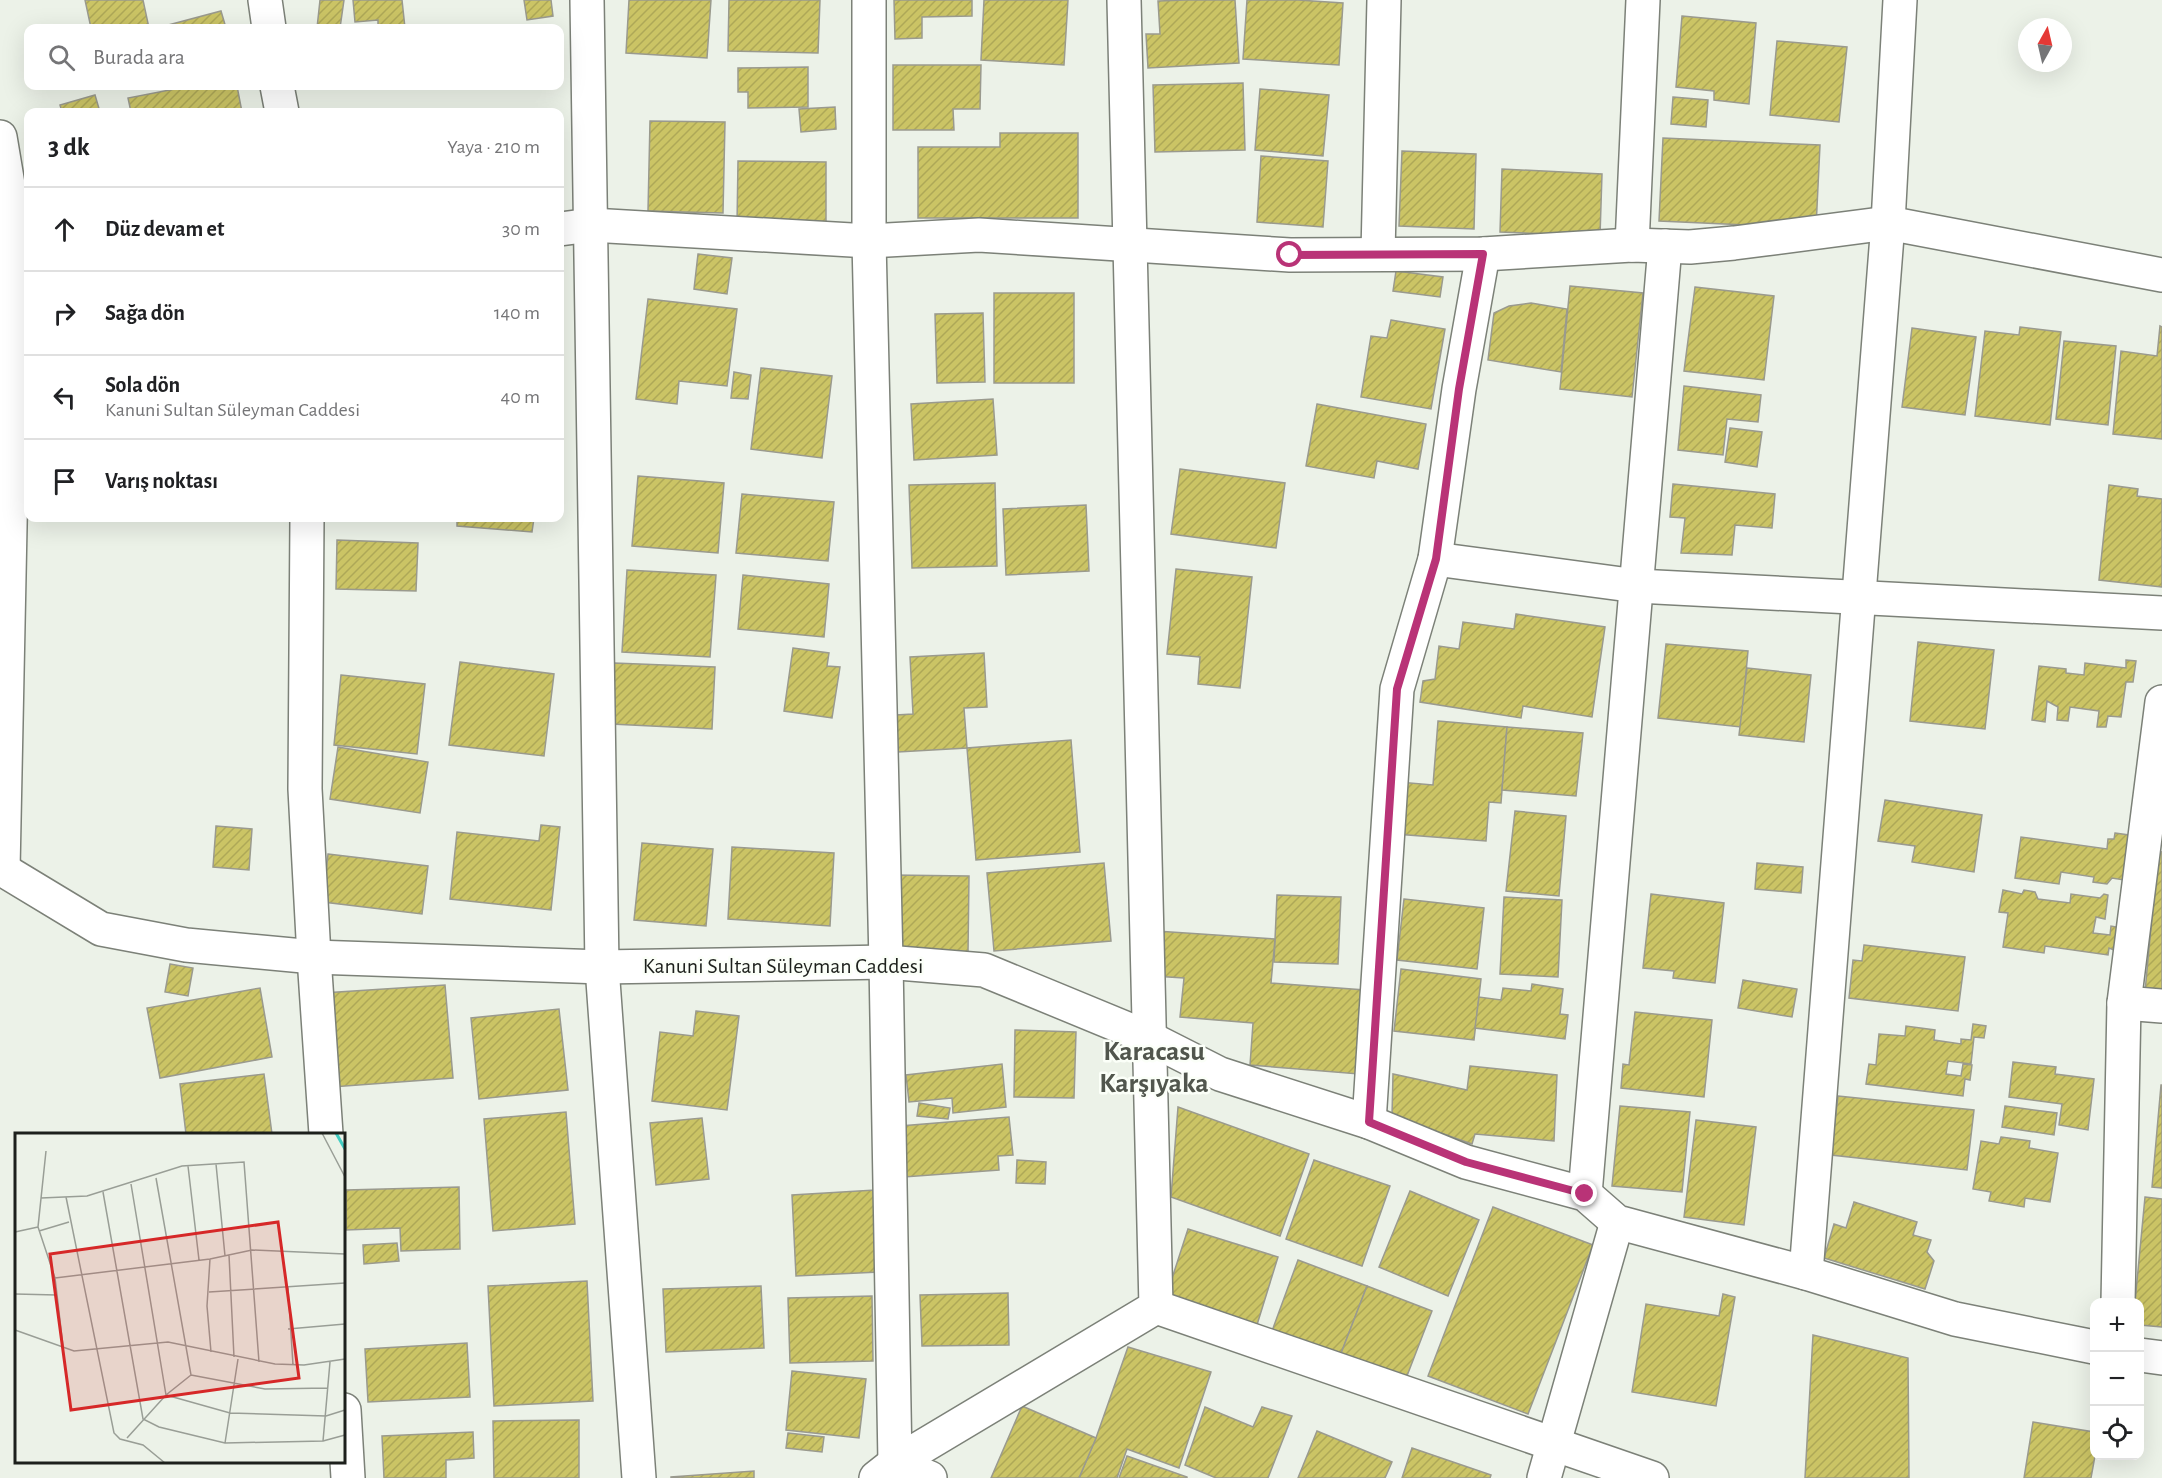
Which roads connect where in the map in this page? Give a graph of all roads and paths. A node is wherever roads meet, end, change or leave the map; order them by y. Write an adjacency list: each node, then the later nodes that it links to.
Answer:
1 (264, 0): 8 (street)
2 (587, 0): 13 (street)
3 (869, 0): 16 (street)
4 (1124, 0): 17 (street)
5 (1384, 0): 20 (street)
6 (1643, 0): 18 (street)
7 (1900, 0): 12 (street)
8 (268, 24)
9 (279, 90): 10 (street)
10 (281, 108)
11 (0, 137): 15 (street)
12 (1888, 224): 19 (street); 22 (street); 27 (street)
13 (591, 225): 14 (street); 16 (street); 33 (street)
14 (564, 229)
15 (22, 232): 23 (street)
16 (869, 241): 17 (street); 32 (street)
17 (1129, 244): 20 (street); 36 (street)
18 (1632, 245): 19 (street); 21 (street)
19 (1665, 246): 26 (street)
20 (1378, 253): 21 (street)
21 (1483, 254): 25 (street)
22 (2162, 275)
23 (7, 389): 30 (street)
24 (307, 522): 31 (street)
25 (1436, 559): 26 (street); 37 (street)
26 (1637, 585): 27 (street); 39 (street)
27 (1859, 597): 28 (street); 41 (street)
28 (2162, 613)
29 (2162, 702): 34 (street)
30 (2, 869): 31 (street, Kanuni Sultan Süleyman Caddesi)
31 (314, 957): 33 (street, Kanuni Sultan Süleyman Caddesi); 38 (street)
32 (886, 962): 33 (street, Kanuni Sultan Süleyman Caddesi); 36 (street, Kanuni Sultan Süleyman Caddesi); 49 (street)
33 (602, 967): 51 (street)
34 (2124, 1003): 35 (street); 42 (street)
35 (2162, 1006)
36 (1149, 1038): 37 (street, Kanuni Sultan Süleyman Caddesi); 43 (street)
37 (1369, 1122): 39 (street, Kanuni Sultan Süleyman Caddesi)
38 (326, 1133)
39 (1585, 1194): 40 (street, Kanuni Sultan Süleyman Caddesi)
40 (1617, 1222): 41 (street, Kanuni Sultan Süleyman Caddesi); 48 (street)
41 (1806, 1273): 44 (street, Kanuni Sultan Süleyman Caddesi)
42 (2118, 1298)
43 (1156, 1307): 48 (street); 49 (street)
44 (2090, 1346)
45 (2144, 1356): 46 (street)
46 (2162, 1358)
47 (345, 1427): 50 (street)
48 (1555, 1444): 53 (street); 54 (street)
49 (885, 1470): 52 (street)
50 (348, 1478)
51 (639, 1478)
52 (930, 1478)
53 (1544, 1478)
54 (1652, 1478)

